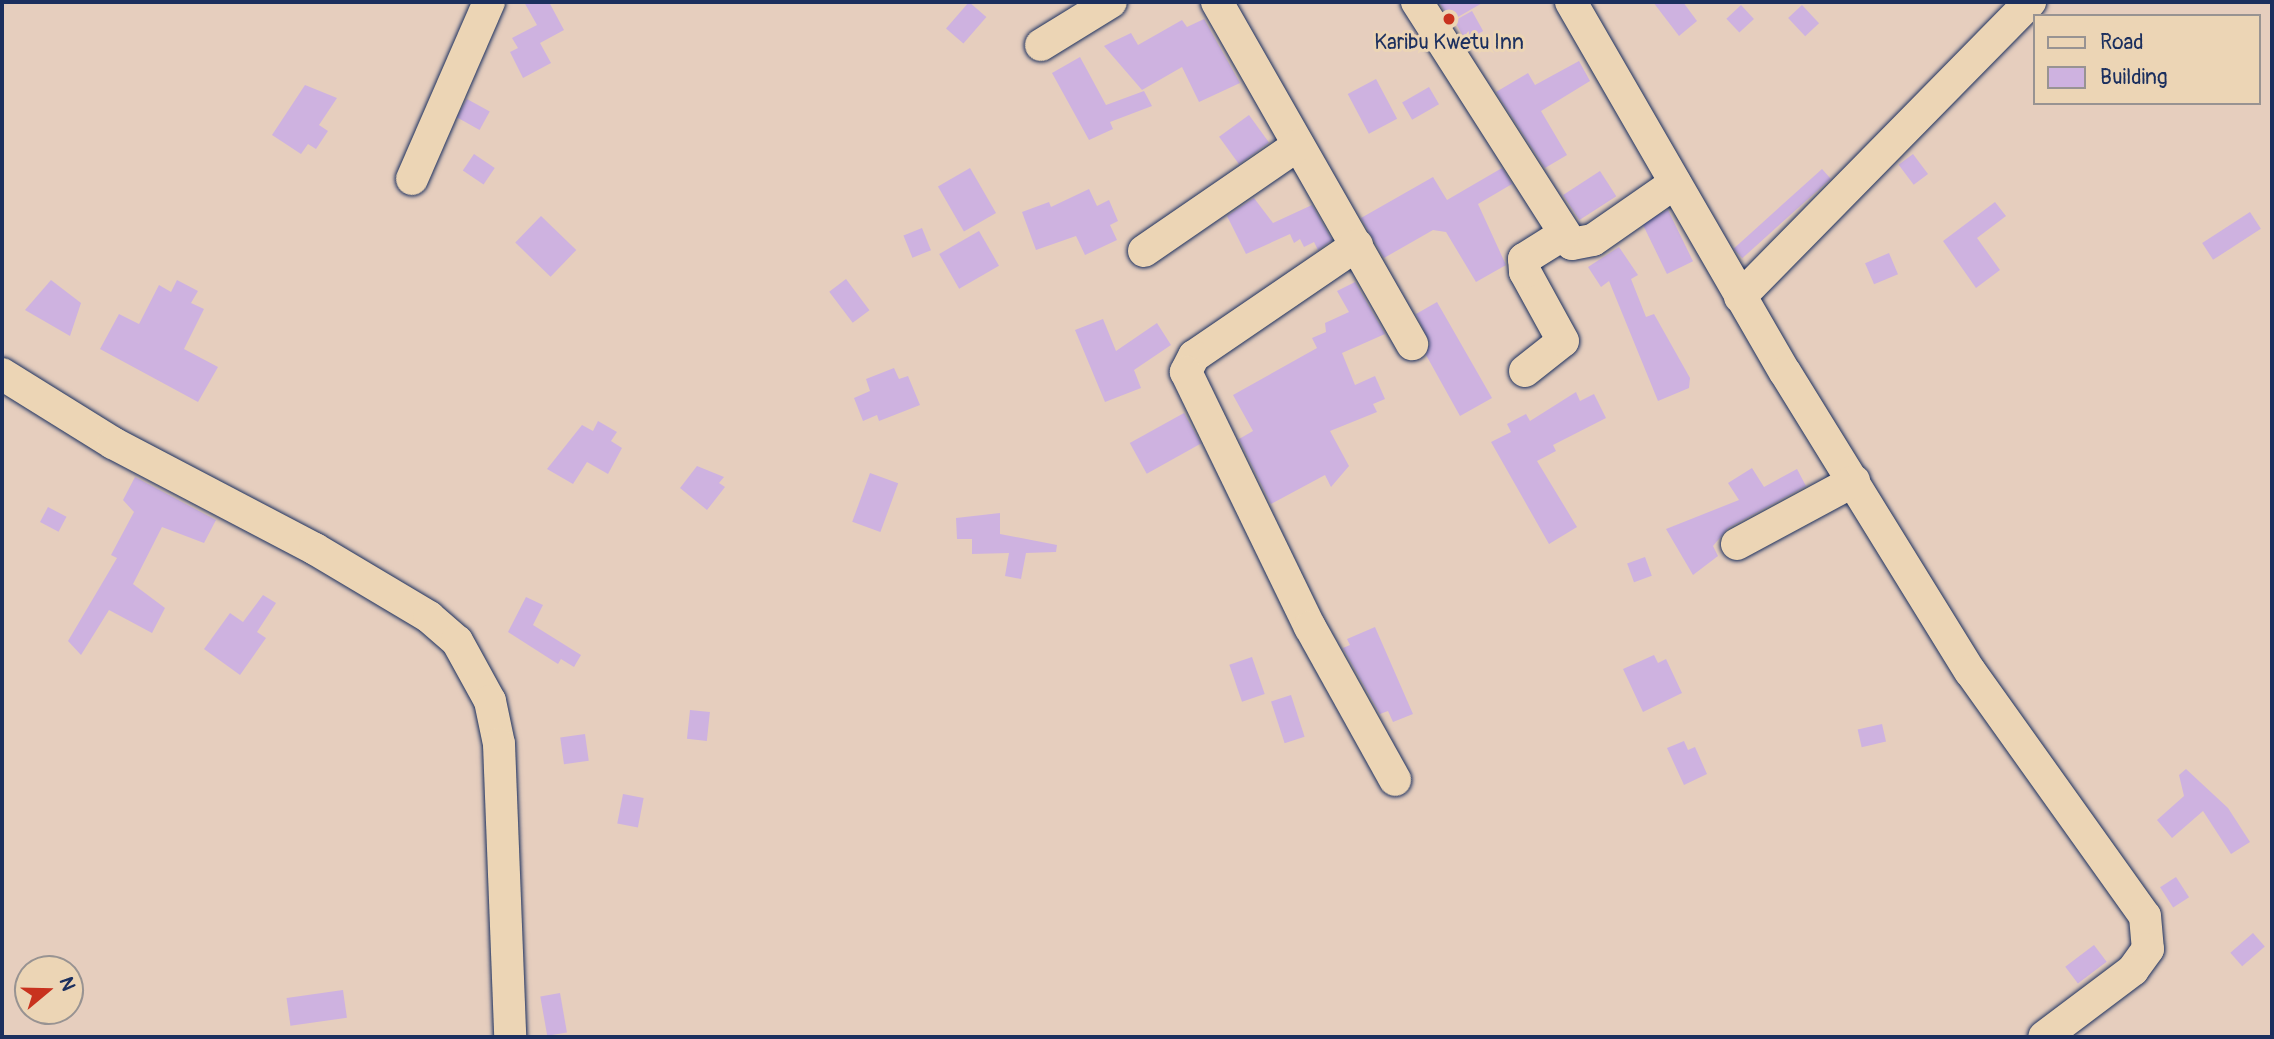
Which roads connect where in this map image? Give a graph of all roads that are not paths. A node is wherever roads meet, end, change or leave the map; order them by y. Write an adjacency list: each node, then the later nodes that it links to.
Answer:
1 (489, 2): 9 (street)
2 (1111, 2): 7 (street)
3 (1217, 2): 8 (street)
4 (1417, 2): 11 (street)
5 (1571, 2): 10 (street)
6 (2030, 2): 14 (street)
7 (1041, 45)
8 (1298, 145): 12 (street); 13 (street)
9 (412, 179)
10 (1675, 183): 11 (street); 14 (street)
11 (1564, 234): 16 (street)
12 (1357, 245): 15 (street); 20 (street)
13 (1144, 251)
14 (1740, 297): 18 (street)
15 (1412, 344)
16 (1525, 371)
17 (2, 374): 21 (street)
18 (1854, 481): 19 (street); 22 (street)
19 (1737, 544)
20 (1395, 780)
21 (510, 1037)
22 (2043, 1037)

